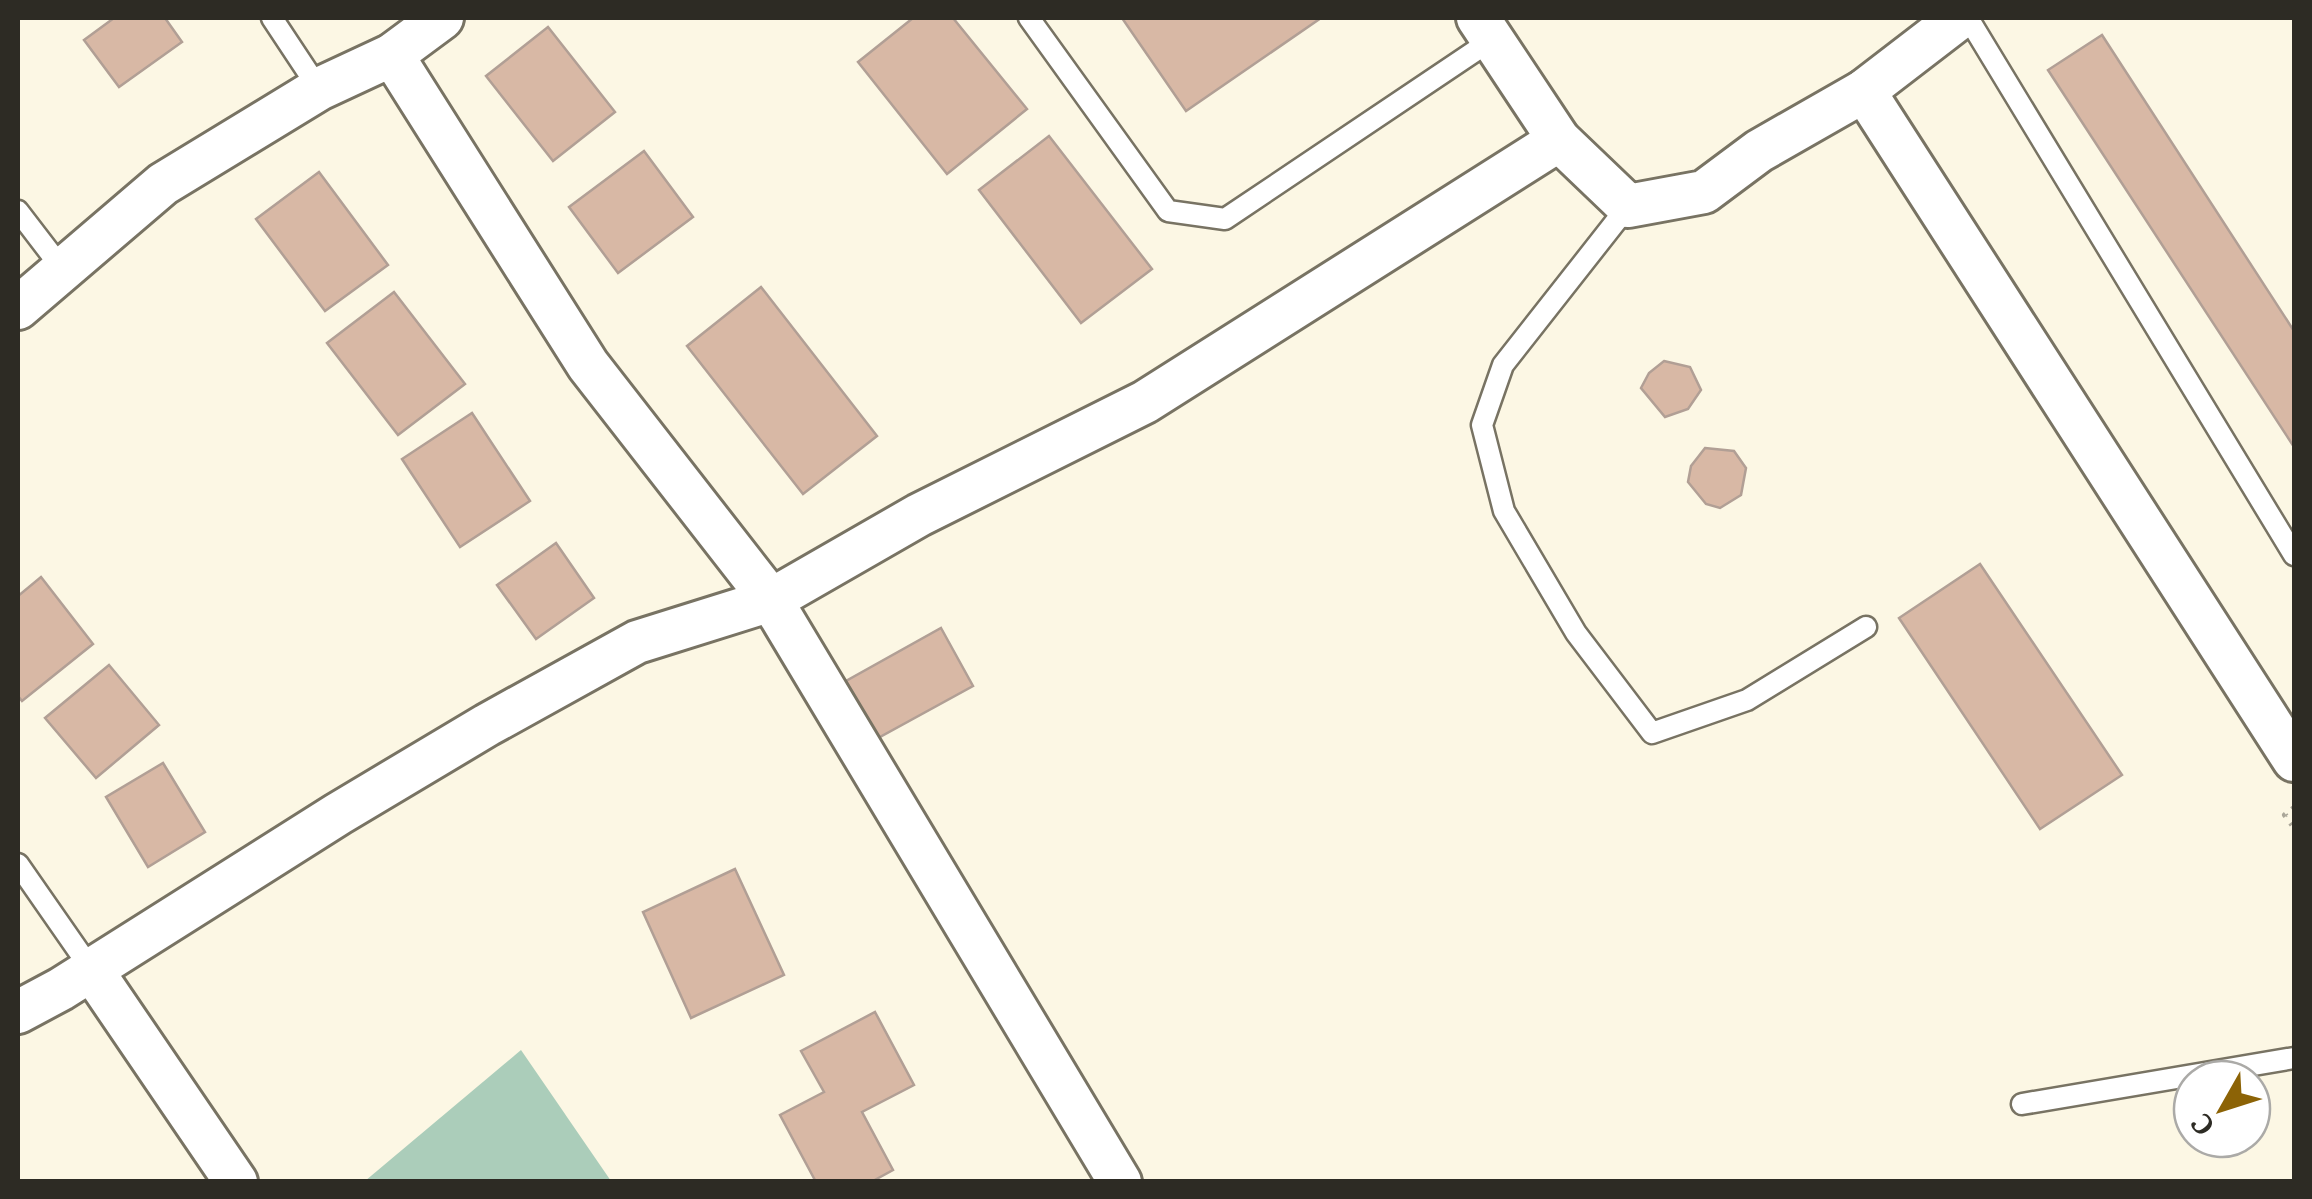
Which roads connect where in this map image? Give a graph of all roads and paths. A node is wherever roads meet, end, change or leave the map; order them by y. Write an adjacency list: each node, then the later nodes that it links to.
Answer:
1 (272, 18): 8 (lane)
2 (442, 18): 7 (street)
3 (1030, 18): 6 (lane)
4 (1959, 18): 9 (street)
5 (1968, 18): 15 (lane)
6 (1486, 28): 10 (street)
7 (392, 55): 8 (street); 16 (street)
8 (319, 89): 13 (street)
9 (1864, 91): 11 (street); 18 (street)
10 (1559, 140): 11 (street); 16 (street)
11 (1628, 206): 17 (lane)
12 (18, 210): 13 (lane)
13 (64, 271): 14 (street)
14 (18, 308)
15 (2294, 555)
16 (771, 600): 22 (street); 27 (street)
17 (1866, 627)
18 (2290, 744)
19 (2294, 808): 20 (path)
20 (2294, 827)
21 (18, 864): 22 (lane)
22 (92, 970): 23 (street); 26 (street)
23 (18, 1012)
24 (2294, 1058): 25 (lane)
25 (2022, 1104)
26 (236, 1182)
27 (1120, 1182)

